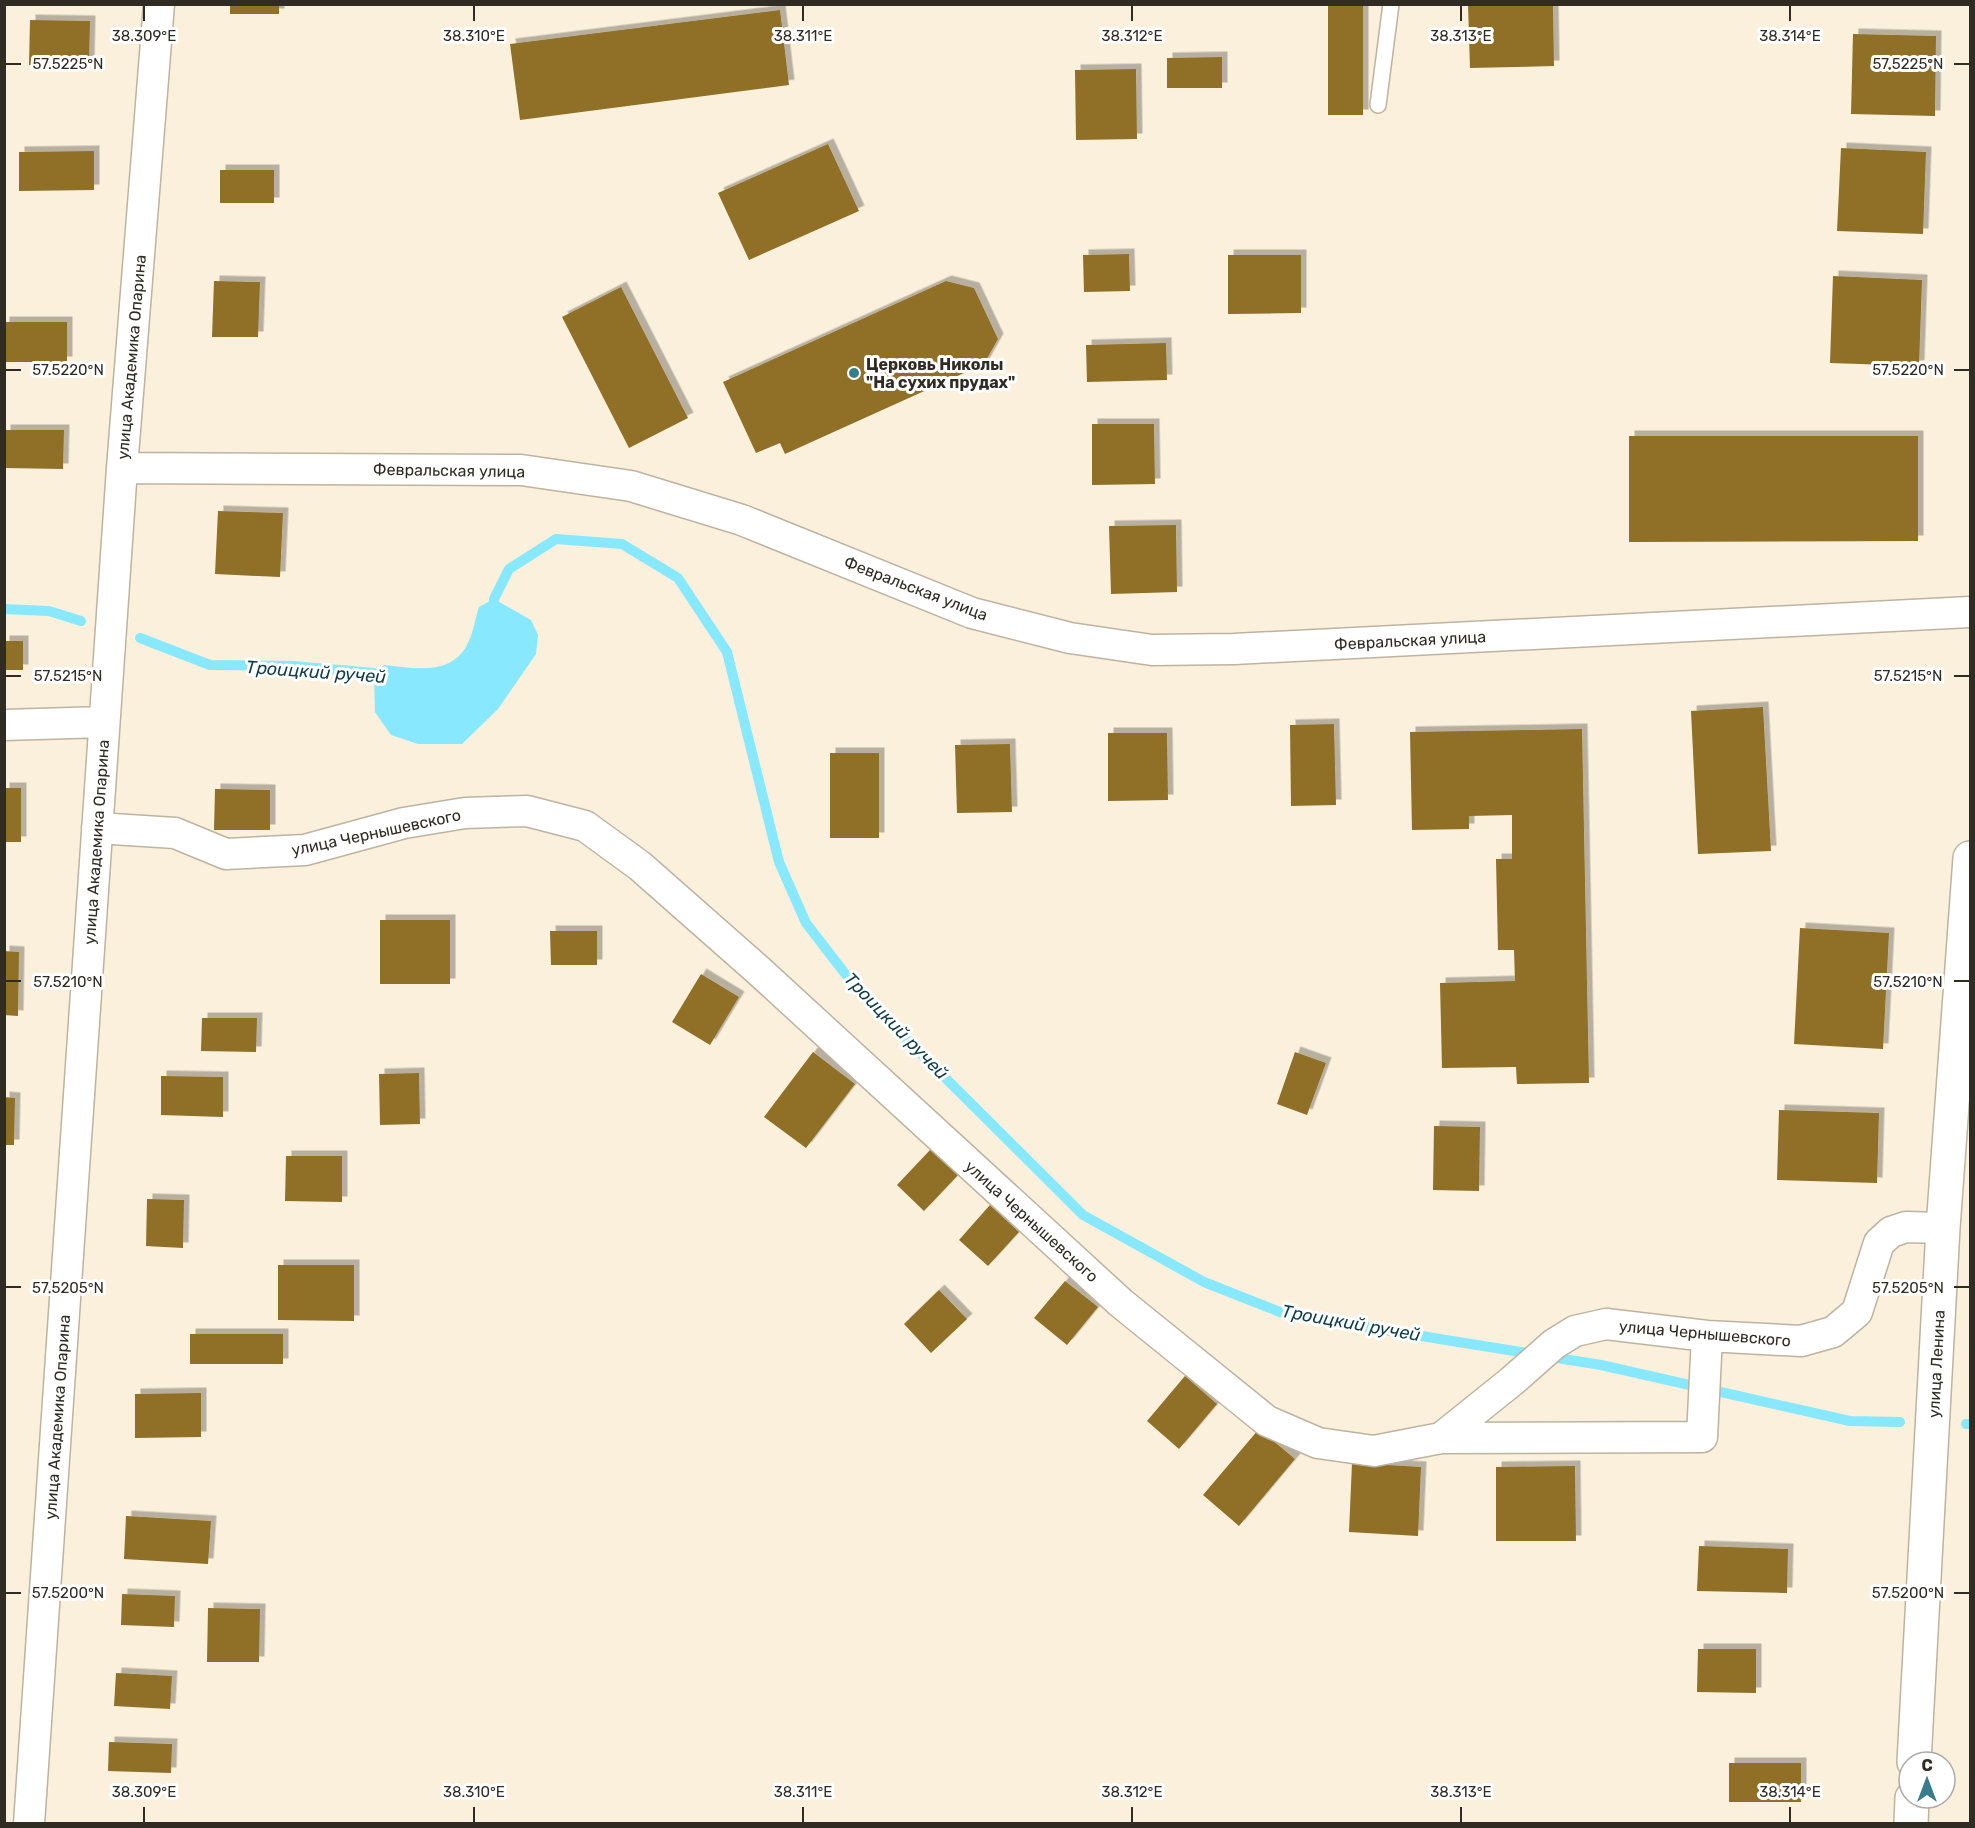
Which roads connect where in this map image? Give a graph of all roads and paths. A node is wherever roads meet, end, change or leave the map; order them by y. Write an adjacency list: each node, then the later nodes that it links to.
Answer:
1 (159, 4): 4 (street, улица Академика Опарина)
2 (1391, 4): 3 (lane)
3 (1378, 105)
4 (122, 468): 5 (street, Февральская улица); 6 (street, улица Академика Опарина)
5 (1971, 612)
6 (104, 722): 7 (street); 8 (street, улица Академика Опарина)
7 (4, 725)
8 (97, 828): 12 (street, улица Чернышевского); 14 (street, улица Академика Опарина)
9 (1971, 858): 10 (street, улица Ленина)
10 (1943, 1228): 11 (street, улица Чернышевского); 13 (street, улица Ленина)
11 (1707, 1350): 12 (street, улица Чернышевского); 12 (street)
12 (1441, 1438)
13 (1915, 1750)
14 (29, 1824)

